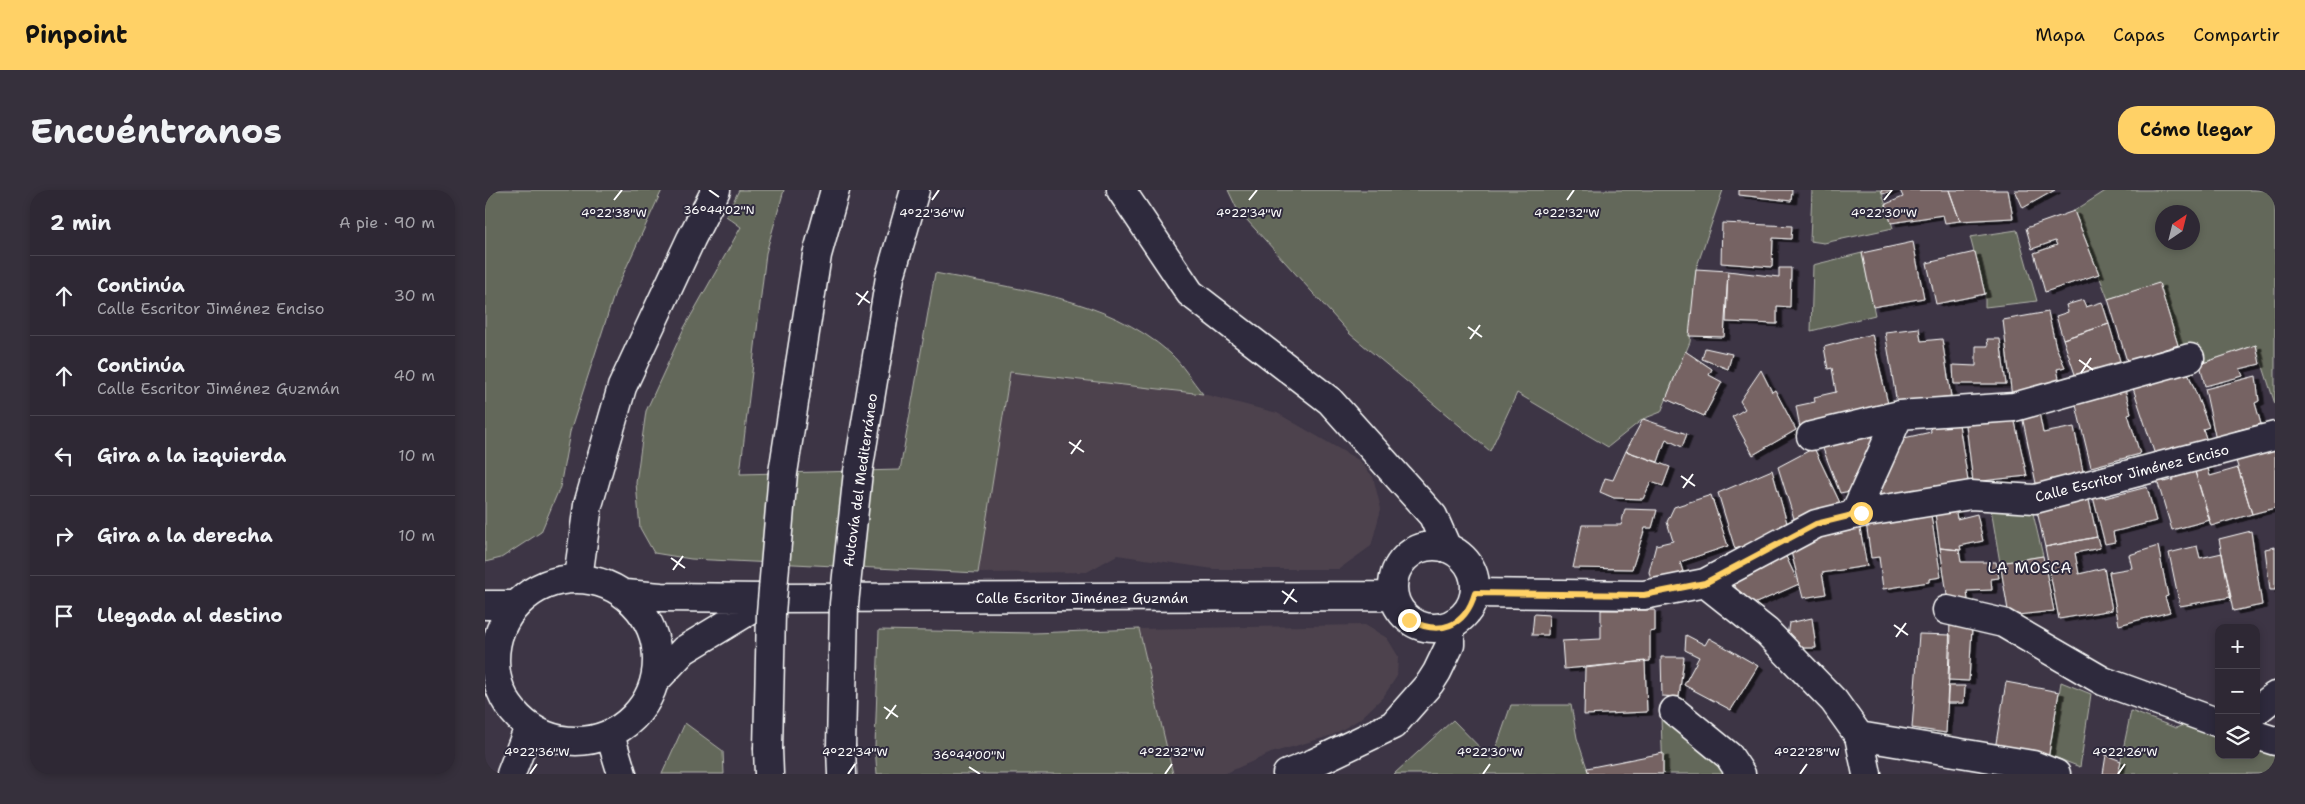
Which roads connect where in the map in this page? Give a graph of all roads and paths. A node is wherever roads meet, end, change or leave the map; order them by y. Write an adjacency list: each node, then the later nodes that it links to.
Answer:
1 (716, 190): 11 (main road)
2 (835, 190): 31 (main road, bridge)
3 (915, 190): 34 (main road, Autovía del Mediterráneo, bridge)
4 (1121, 190): 10 (main road)
5 (2190, 358): 6 (main road)
6 (1899, 415): 7 (main road); 9 (main road)
7 (1811, 436)
8 (2275, 436): 9 (main road, Calle Escritor Jiménez Enciso)
9 (1854, 515): 12 (main road, Calle Escritor Jiménez Enciso)
10 (1447, 548): 13 (main road); 15 (main road)
11 (577, 578): 14 (main road); 18 (main road)
12 (1705, 583): 13 (main road); 28 (main road)
13 (1475, 593): 19 (main road)
14 (625, 594): 16 (main road, Calle Escritor Jiménez Guzmán); 21 (main road)
15 (1394, 596): 16 (main road, Calle Escritor Jiménez Guzmán); 19 (main road)
16 (770, 598): 21 (main road)
17 (1947, 610): 25 (main road)
18 (499, 611): 20 (main road)
19 (1450, 626): 35 (main road)
20 (490, 668): 26 (main road)
21 (655, 681): 27 (main road)
22 (2275, 696): 23 (main road)
23 (2260, 709)
24 (1674, 711): 36 (main road)
25 (2215, 722)
26 (529, 727): 27 (main road); 32 (main road)
27 (610, 735): 33 (main road)
28 (1859, 736): 37 (main road); 38 (main road)
29 (2260, 736): 30 (main road)
30 (2275, 742)
31 (769, 762)
32 (511, 774)
33 (622, 774)
34 (842, 774)
35 (1287, 774)
36 (1741, 774)
37 (1867, 774)
38 (2056, 774)

